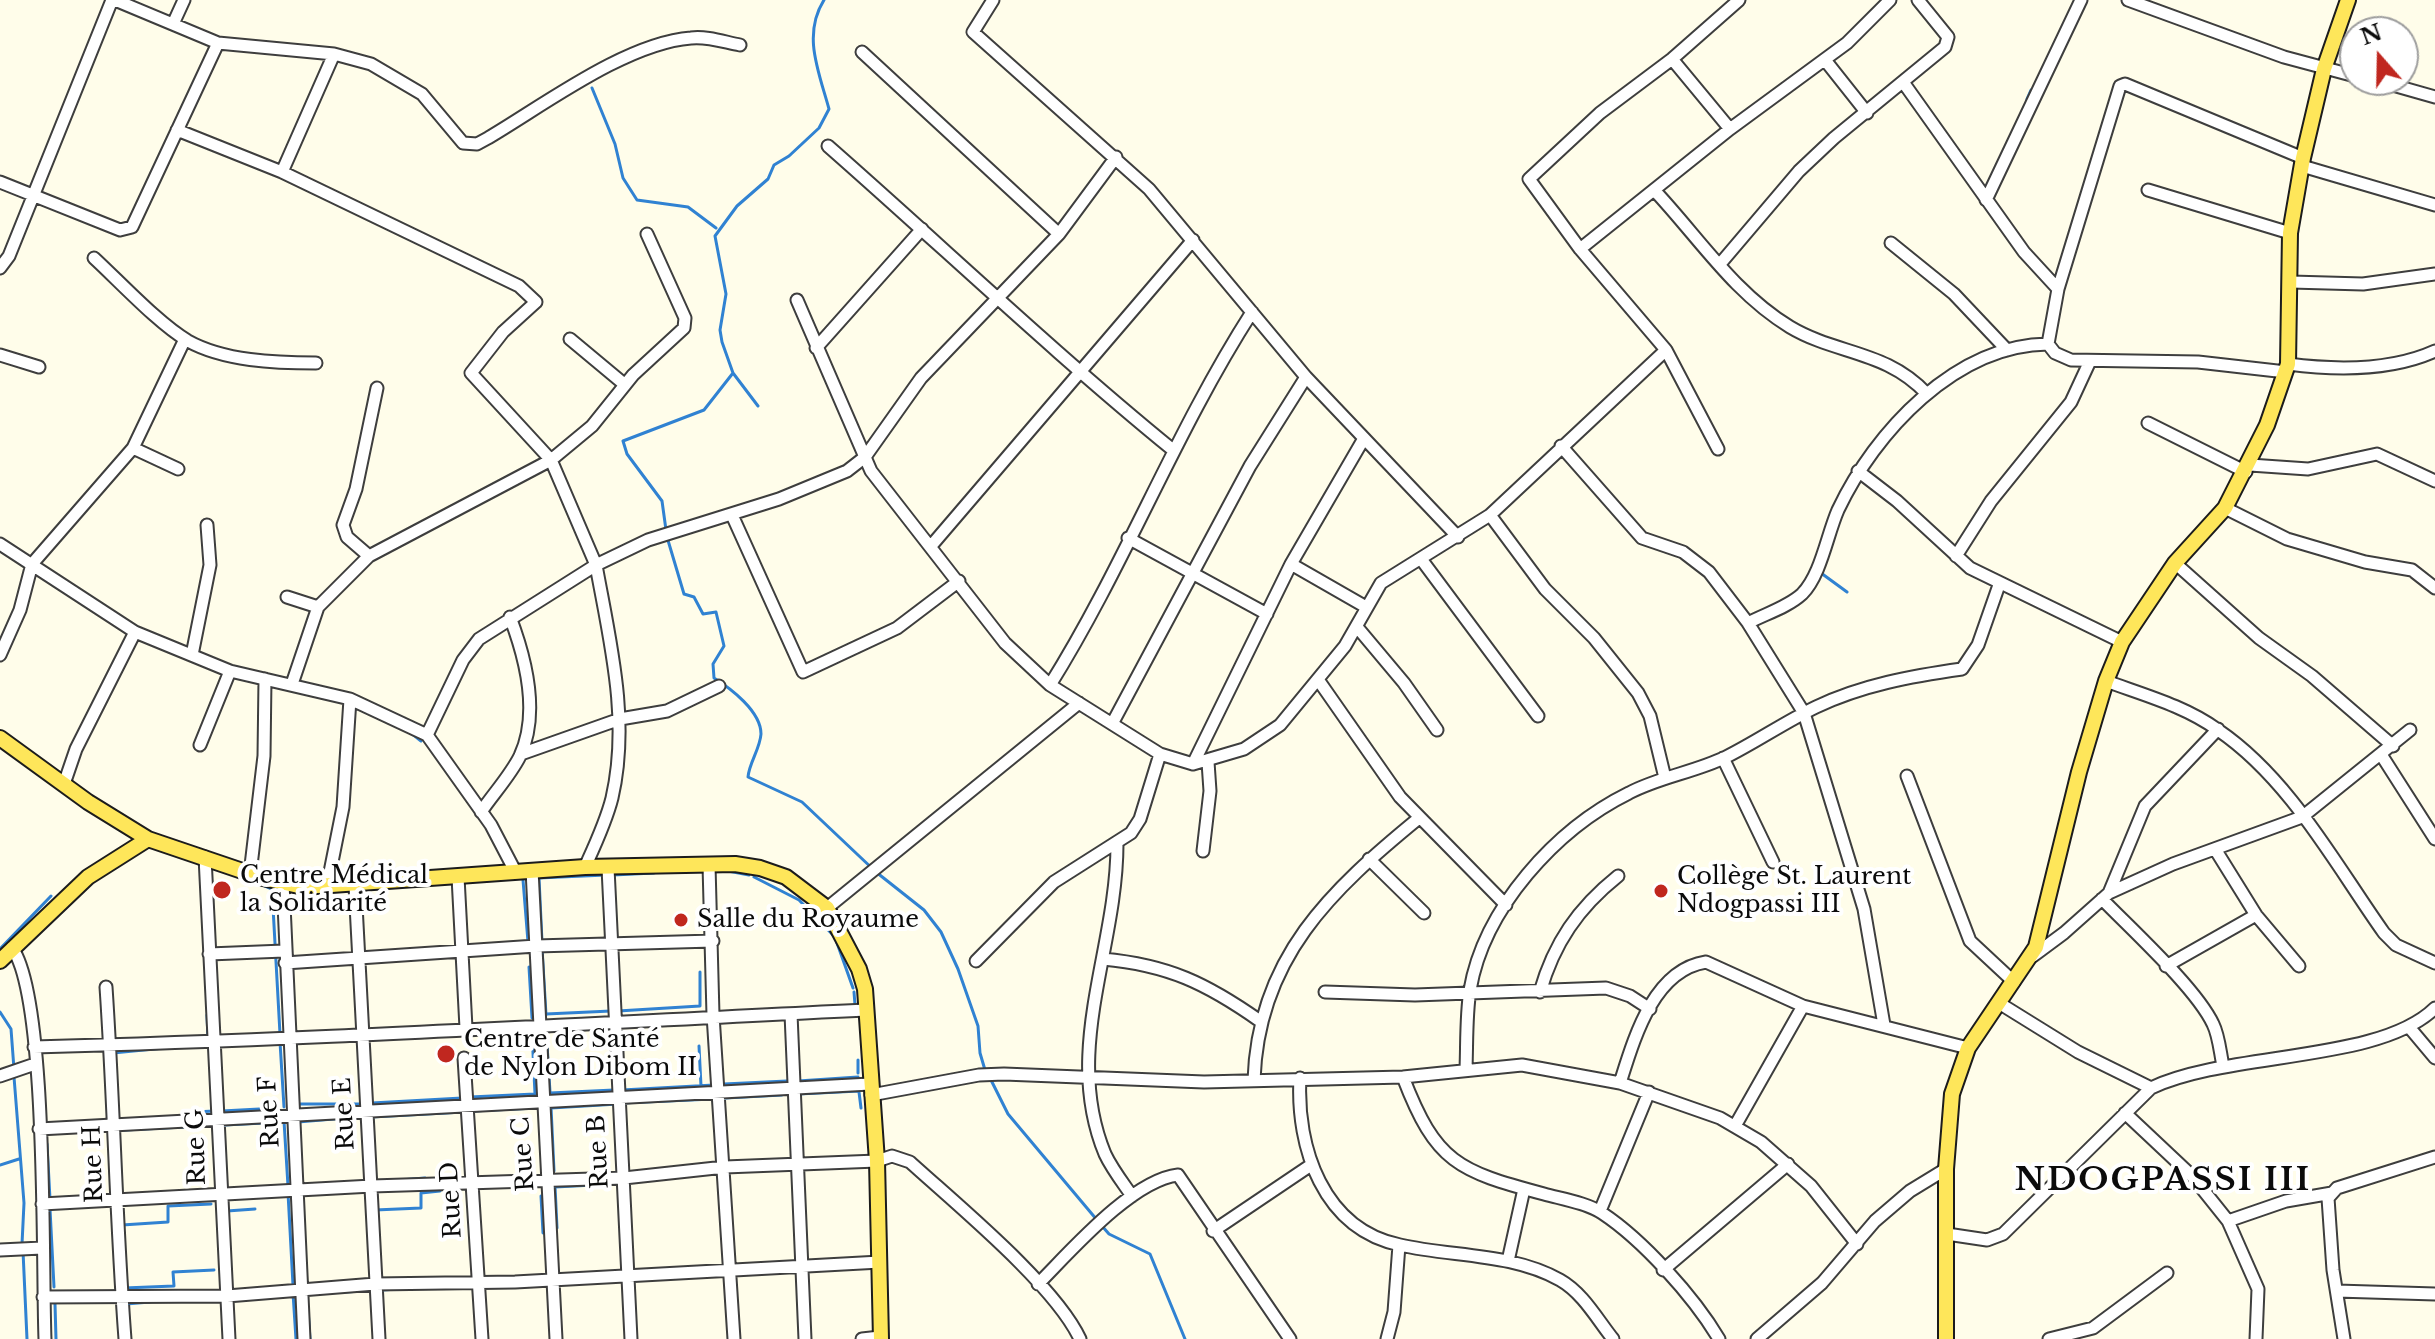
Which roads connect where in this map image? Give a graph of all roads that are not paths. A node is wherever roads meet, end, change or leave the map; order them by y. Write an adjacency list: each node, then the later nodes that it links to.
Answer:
1 (113, 0): 10 (street); 30 (street)
2 (184, 0): 10 (street)
3 (993, 0): 24 (street)
4 (1739, 0): 15 (street)
5 (1890, 0): 16 (street)
6 (1918, 0): 19 (street)
7 (2081, 0): 31 (street)
8 (2128, 0): 17 (street)
9 (2348, 0): 17 (main road)
10 (173, 24): 11 (street)
11 (218, 43): 14 (street); 22 (street)
12 (740, 45): 14 (street)
13 (862, 52): 36 (street)
14 (334, 54): 26 (street)
15 (1672, 59): 21 (street); 39 (street)
16 (1825, 60): 20 (street); 21 (street)
17 (2324, 69): 18 (street); 25 (main road)
18 (2339, 72)
19 (1903, 82): 20 (street); 31 (street)
20 (1867, 113): 41 (street)
21 (1730, 129): 29 (street)
22 (177, 130): 26 (street); 30 (street)
23 (828, 146): 33 (street)
24 (1116, 157): 36 (street); 37 (street)
25 (2302, 162): 32 (street); 34 (main road); 45 (street)
26 (282, 172): 73 (street)
27 (0, 182): 30 (street)
28 (2148, 190): 34 (street)
29 (1655, 191): 39 (street); 41 (street)
30 (34, 195): 42 (street)
31 (1986, 200): 45 (street)
32 (2435, 205)
33 (922, 229): 46 (street); 52 (street)
34 (2290, 233): 44 (main road)
35 (647, 234): 63 (street)
36 (1059, 234): 46 (street)
37 (1193, 240): 48 (street); 61 (street)
38 (1891, 243): 54 (street)
39 (1580, 249): 53 (street)
40 (94, 258): 49 (street)
41 (1720, 264): 65 (street)
42 (0, 268)
43 (2435, 274): 44 (street)
44 (2291, 282): 60 (main road)
45 (2058, 289): 51 (street)
46 (1001, 298): 61 (street); 72 (street)
47 (797, 300): 52 (street)
48 (1252, 312): 62 (street); 71 (street)
49 (185, 339): 58 (street); 69 (street)
50 (570, 339): 63 (street)
51 (2048, 344): 54 (street); 57 (street)
52 (816, 348): 72 (street)
53 (1666, 350): 68 (street); 70 (street)
54 (2007, 350): 65 (street)
55 (2435, 351): 60 (street)
56 (0, 355): 59 (street)
57 (2090, 361): 60 (street); 87 (street)
58 (316, 363)
59 (39, 367)
60 (2287, 368): 74 (main road)
61 (1077, 372): 71 (street); 85 (street)
62 (1306, 377): 67 (street); 93 (street)
63 (624, 384): 73 (street)
64 (377, 388): 86 (street)
65 (1927, 394): 76 (street)
66 (2148, 423): 74 (street)
67 (1363, 440): 82 (street); 91 (street)
68 (1561, 446): 80 (street); 102 (street)
69 (133, 448): 75 (street); 90 (street)
70 (1718, 449)
71 (1173, 450): 83 (street)
72 (865, 457): 79 (street); 85 (street)
73 (551, 460): 86 (street); 92 (street)
74 (2248, 468): 77 (street); 78 (main road)
75 (178, 469)
76 (1858, 471): 87 (street); 102 (street)
77 (2435, 481)
78 (2225, 508): 89 (main road); 96 (street)
79 (732, 515): 92 (street); 94 (street)
80 (1490, 515): 82 (street); 135 (street)
81 (207, 525): 107 (street)
82 (1458, 537): 88 (street)
83 (1128, 538): 93 (street); 113 (street)
84 (0, 544): 90 (street)
85 (931, 546): 94 (street)
86 (369, 556): 98 (street)
87 (1956, 556): 95 (street)
88 (1421, 559): 99 (street); 118 (street)
89 (2175, 563): 105 (main road); 127 (street)
90 (32, 564): 104 (street); 106 (street)
91 (1291, 564): 99 (street); 100 (street)
92 (596, 565): 101 (street); 119 (street)
93 (1193, 572): 100 (street); 120 (street)
94 (959, 581): 113 (street)
95 (1999, 585): 105 (street); 117 (street)
96 (2435, 588)
97 (287, 597): 98 (street)
98 (318, 607): 112 (street)
99 (1366, 607): 103 (street)
100 (1267, 614): 133 (street)
101 (510, 617): 124 (street); 128 (street)
102 (1748, 623): 117 (street)
103 (1357, 627): 110 (street); 122 (street)
104 (135, 632): 107 (street); 136 (street)
105 (2122, 642): 111 (main road)
106 (0, 655)
107 (192, 655): 108 (street)
108 (230, 671): 109 (street); 126 (street)
109 (265, 679): 112 (street); 153 (street)
110 (1319, 681): 132 (street); 139 (street)
111 (2106, 681): 121 (street); 171 (main road)
112 (292, 684): 115 (street)
113 (1050, 685): 116 (street)
114 (719, 686): 119 (street)
115 (350, 699): 124 (street); 158 (street)
116 (1079, 703): 120 (street); 161 (street)
117 (1804, 713): 131 (street); 194 (street)
118 (1538, 716)
119 (620, 719): 128 (street); 149 (street)
120 (1112, 724): 129 (street)
121 (2218, 729): 138 (street); 159 (street)
122 (1437, 730)
123 (2410, 730): 127 (street)
124 (427, 735): 137 (street)
125 (0, 738): 136 (main road)
126 (200, 745)
127 (2393, 746): 130 (street)
128 (521, 754): 137 (street)
129 (1160, 754): 133 (street); 142 (street)
130 (2382, 756): 138 (street); 141 (street)
131 (1723, 758): 135 (street); 147 (street)
132 (1208, 762): 133 (street); 144 (street)
133 (1193, 764)
134 (1907, 776): 179 (street)
135 (1665, 778): 160 (street)
136 (64, 784): 140 (main road)
137 (481, 812): 152 (street)
138 (2302, 817): 143 (street); 176 (street)
139 (1419, 818): 146 (street); 160 (street)
140 (148, 839): 145 (main road); 167 (main road)
141 (2435, 839)
142 (1117, 844): 173 (street); 175 (street)
143 (2215, 849): 159 (street); 163 (street)
144 (1203, 851)
145 (205, 857): 153 (main road); 169 (street, Rue G)
146 (1369, 859): 162 (street); 192 (street)
147 (1773, 862)
148 (709, 865): 150 (main road); 161 (main road); 164 (street)
149 (585, 867): 150 (main road); 151 (main road)
150 (608, 868): 165 (street, Rue B)
151 (532, 870): 152 (main road); 166 (street, Rue C)
152 (515, 871): 155 (main road)
153 (250, 874): 156 (main road)
154 (1618, 876): 183 (street)
155 (458, 877): 157 (main road); 168 (street)
156 (283, 883): 158 (main road); 170 (street, Rue F)
157 (355, 886): 158 (main road); 172 (street, Rue E)
158 (327, 887)
159 (2105, 896): 171 (street); 177 (street)
160 (1506, 905): 182 (street)
161 (827, 908): 188 (main road)
162 (1424, 913)
163 (2256, 915): 177 (street); 178 (street)
164 (713, 941): 165 (street); 190 (street)
165 (610, 944): 166 (street); 191 (street, Rue B)
166 (536, 946): 168 (street); 193 (street, Rue C)
167 (12, 948): 174 (main road); 201 (street)
168 (461, 952): 172 (street); 196 (street)
169 (209, 954): 170 (street); 199 (street, Rue G)
170 (285, 957): 172 (street); 198 (street, Rue F)
171 (2031, 957): 179 (main road)
172 (359, 959): 197 (street, Rue E)
173 (1103, 959): 192 (street); 209 (street)
174 (0, 961)
175 (976, 961)
176 (2435, 963)
177 (2166, 966): 206 (street)
178 (2299, 966)
179 (2014, 982): 184 (main road)
180 (106, 987): 200 (street, Rue H)
181 (1325, 992): 182 (street)
182 (1469, 992): 183 (street); 207 (street)
183 (1540, 992): 187 (street)
184 (1999, 1003): 202 (main road); 214 (street)
185 (1803, 1006): 187 (street); 194 (street); 227 (street)
186 (2435, 1008): 195 (street)
187 (1650, 1009): 213 (street)
188 (866, 1010): 189 (street); 216 (main road)
189 (791, 1014): 190 (street); 215 (street)
190 (713, 1015): 191 (street); 218 (street)
191 (614, 1020): 193 (street); 219 (street, Rue B)
192 (1260, 1021): 212 (street)
193 (540, 1024): 196 (street); 220 (street, Rue C)
194 (1884, 1025): 202 (street)
195 (2409, 1027): 204 (street); 206 (street)
196 (466, 1028): 197 (street)
197 (363, 1035): 198 (street); 222 (street, Rue E)
198 (288, 1041): 199 (street); 224 (street, Rue F)
199 (212, 1043): 200 (street); 225 (street, Rue G)
200 (110, 1045): 201 (street); 226 (street, Rue H)
201 (34, 1047): 205 (street)
202 (1968, 1048): 235 (main road)
203 (464, 1058): 221 (street, Rue D)
204 (2435, 1058)
205 (35, 1064): 208 (street); 228 (street)
206 (2223, 1066): 214 (street)
207 (1466, 1069): 210 (street); 213 (street)
208 (0, 1076)
209 (1087, 1077): 212 (street); 216 (street); 243 (street)
210 (1403, 1077): 211 (street); 240 (street)
211 (1300, 1078): 212 (street); 233 (street)
212 (1254, 1080)
213 (1620, 1083): 217 (street)
214 (2151, 1088): 223 (street)
215 (794, 1089): 216 (street); 218 (street); 231 (street)
216 (871, 1089): 230 (main road)
217 (1649, 1092): 227 (street); 247 (street)
218 (720, 1093): 219 (street); 234 (street)
219 (618, 1098): 220 (street); 236 (street, Rue B)
220 (542, 1103): 221 (street); 237 (street, Rue C)
221 (469, 1105): 222 (street); 238 (street, Rue D)
222 (366, 1111): 224 (street); 239 (street, Rue E)
223 (2125, 1113): 248 (street); 250 (street)
224 (292, 1114): 225 (street); 241 (street, Rue F)
225 (218, 1118): 226 (street); 244 (street, Rue G)
226 (115, 1125): 228 (street); 245 (street, Rue H)
227 (1735, 1126): 232 (street)
228 (39, 1129): 246 (street)
229 (2435, 1157): 242 (street)
230 (877, 1161): 231 (street); 256 (main road); 265 (street)
231 (796, 1163): 234 (street); 257 (street)
232 (1788, 1164): 251 (street); 259 (street)
233 (1311, 1165): 249 (street); 252 (street)
234 (725, 1167): 236 (street); 258 (street)
235 (1946, 1169): 250 (main road); 251 (street)
236 (624, 1178): 237 (street); 261 (street, Rue B)
237 (548, 1182): 238 (street); 262 (street, Rue C)
238 (472, 1183): 239 (street); 263 (street, Rue D)
239 (372, 1186): 241 (street); 264 (street, Rue E)
240 (1524, 1189): 247 (street); 255 (street)
241 (296, 1191): 244 (street); 267 (street, Rue F)
242 (2332, 1193): 248 (street); 266 (street)
243 (1132, 1196): 249 (street); 265 (street)
244 (221, 1197): 245 (street); 270 (street, Rue G)
245 (119, 1198): 246 (street); 269 (street, Rue H)
246 (42, 1204): 253 (street)
247 (1600, 1211): 259 (street)
248 (2228, 1221): 293 (street)
249 (1213, 1231): 286 (street)
250 (1947, 1234): 291 (main road)
251 (1857, 1244): 290 (street)
252 (1399, 1245): 255 (street); 287 (street)
253 (42, 1248): 254 (street); 271 (street)
254 (0, 1250)
255 (1508, 1261): 288 (street)
256 (880, 1262): 257 (street); 273 (main road)
257 (801, 1267): 258 (street); 283 (street)
258 (729, 1268): 261 (street); 282 (street)
259 (1663, 1270): 289 (street)
260 (2167, 1273): 272 (street)
261 (626, 1274): 262 (street); 281 (street, Rue B)
262 (553, 1279): 263 (street); 280 (street, Rue C)
263 (479, 1282): 264 (street); 279 (street, Rue D)
264 (375, 1284): 267 (street); 278 (street, Rue E)
265 (1038, 1284): 285 (street)
266 (2337, 1291): 268 (street); 294 (street)
267 (301, 1292): 270 (street); 277 (street, Rue F)
268 (2435, 1294)
269 (122, 1295): 270 (street); 271 (street); 275 (street, Rue H)
270 (227, 1296): 276 (street, Rue G)
271 (43, 1297): 274 (street)
272 (2076, 1337): 292 (street)
273 (880, 1338): 284 (street)
274 (45, 1339)
275 (125, 1339)
276 (229, 1339)
277 (304, 1339)
278 (379, 1339)
279 (482, 1339)
280 (556, 1339)
281 (631, 1339)
282 (734, 1339)
283 (805, 1339)
284 (862, 1339)
285 (1080, 1339)
286 (1290, 1339)
287 (1387, 1339)
288 (1613, 1339)
289 (1719, 1339)
290 (1757, 1339)
291 (1946, 1339)
292 (2049, 1339)
293 (2256, 1339)
294 (2344, 1339)

